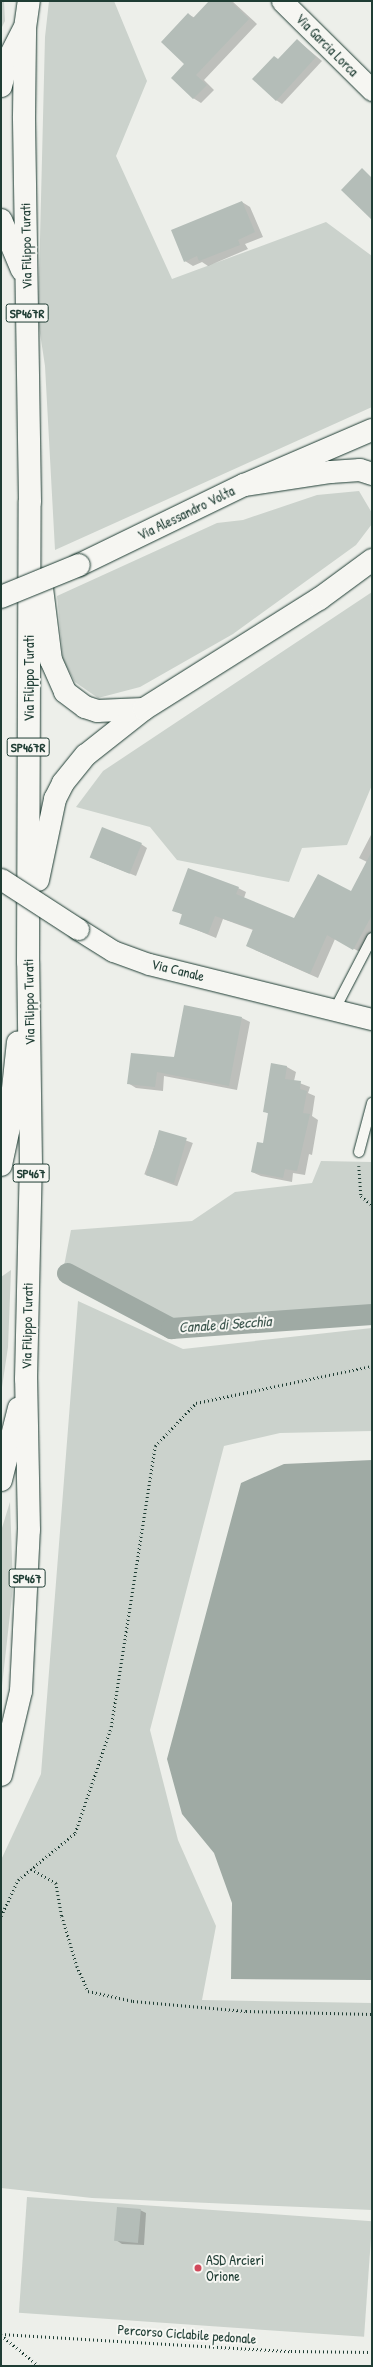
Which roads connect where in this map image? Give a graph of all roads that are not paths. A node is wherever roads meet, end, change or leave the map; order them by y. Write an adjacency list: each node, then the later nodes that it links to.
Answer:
1 (29, 1): 3 (main road, Via Filippo Turati / SP467R)
2 (282, 1): 5 (street, Via Garcia Lorca)
3 (25, 28): 4 (main road); 7 (main road, Via Filippo Turati / SP467R)
4 (1, 86)
5 (372, 90)
6 (1, 220): 7 (main road)
7 (26, 283): 11 (main road, Via Filippo Turati / SP467R)
8 (372, 430): 10 (main road, Via Alessandro Volta)
9 (372, 474): 10 (main road)
10 (244, 485): 13 (main road, Via Alessandro Volta, bridge)
11 (30, 526): 14 (main road); 17 (main road, Via Filippo Turati / SP467R)
12 (372, 560): 14 (main road)
13 (1, 597)
14 (144, 709): 17 (main road)
15 (1, 879): 18 (street, Via Canale, bridge)
16 (372, 938): 18 (lane)
17 (28, 965): 22 (main road); 23 (main road, Via Filippo Turati / SP467)
18 (335, 1009): 19 (street, Via Canale)
19 (372, 1019)
20 (372, 1103): 21 (lane)
21 (359, 1152)
22 (1, 1165)
23 (26, 1379): 24 (main road); 25 (main road, SP467)
24 (1, 1480)
25 (1, 1775)

